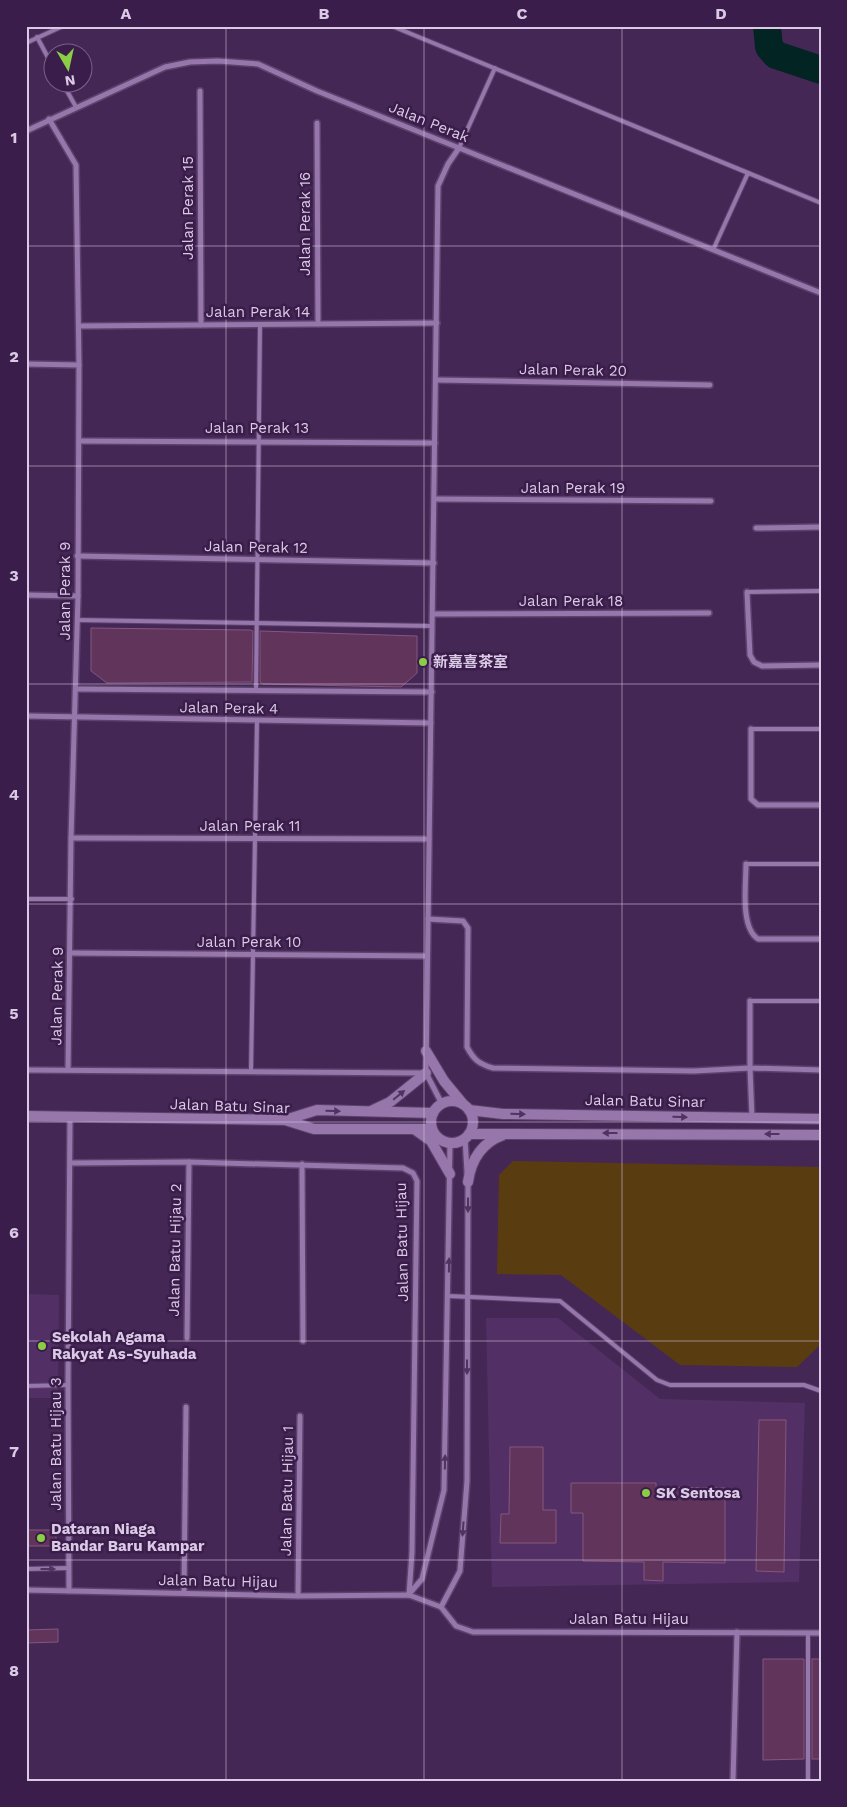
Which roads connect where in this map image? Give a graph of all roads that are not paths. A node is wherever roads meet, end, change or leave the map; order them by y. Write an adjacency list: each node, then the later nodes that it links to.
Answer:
1 (63, 26): 3 (lane)
2 (392, 26): 6 (lane)
3 (38, 37): 4 (lane); 5 (lane)
4 (26, 43)
5 (42, 45)
6 (495, 68): 13 (lane); 14 (lane)
7 (200, 91): 20 (street, Jalan Perak 15)
8 (68, 92): 9 (lane)
9 (76, 107): 10 (street, Jalan Perak); 13 (street, Jalan Perak)
10 (49, 119): 12 (street, Jalan Perak); 22 (street, Jalan Perak 9)
11 (317, 123): 19 (street, Jalan Perak 16)
12 (26, 131)
13 (459, 148): 16 (street, Jalan Perak); 18 (street)
14 (748, 173): 15 (lane); 16 (lane)
15 (821, 203)
16 (713, 250): 17 (street, Jalan Perak)
17 (821, 293)
18 (437, 323): 19 (street, Jalan Perak 14); 25 (street)
19 (318, 324): 21 (street, Jalan Perak 14)
20 (201, 325): 21 (street, Jalan Perak 14); 22 (street, Jalan Perak 14)
21 (260, 325): 27 (lane)
22 (79, 326): 24 (street, Jalan Perak 9)
23 (26, 364): 24 (street)
24 (79, 365): 28 (street, Jalan Perak 9)
25 (436, 380): 26 (street, Jalan Perak 20); 29 (street)
26 (710, 385)
27 (259, 440): 28 (street, Jalan Perak 13); 29 (street, Jalan Perak 13); 35 (lane)
28 (79, 441): 34 (street, Jalan Perak 9)
29 (435, 443): 30 (street)
30 (434, 499): 31 (street, Jalan Perak 19); 36 (street)
31 (711, 501)
32 (821, 527): 33 (street)
33 (756, 528)
34 (77, 556): 35 (street, Jalan Perak 12); 40 (street, Jalan Perak 9)
35 (257, 559): 36 (street, Jalan Perak 12); 44 (lane)
36 (434, 563): 42 (street)
37 (821, 591): 38 (lane)
38 (747, 592): 46 (street)
39 (26, 595): 40 (street)
40 (78, 596): 43 (street, Jalan Perak 9)
41 (709, 612): 42 (street, Jalan Perak 18)
42 (433, 614): 45 (street)
43 (77, 620): 44 (lane); 47 (street, Jalan Perak 9)
44 (256, 623): 45 (lane); 48 (lane)
45 (432, 626): 49 (street)
46 (821, 665)
47 (76, 689): 48 (street, Jalan Perak 4); 51 (street, Jalan Perak 9)
48 (256, 690): 49 (street, Jalan Perak 4)
49 (432, 692): 53 (street)
50 (26, 716): 51 (street, Jalan Perak 4)
51 (76, 717): 52 (street, Jalan Perak 4); 57 (street, Jalan Perak 9)
52 (257, 721): 53 (street, Jalan Perak 4); 58 (lane)
53 (431, 723): 59 (street)
54 (821, 728): 55 (lane)
55 (751, 729): 56 (street)
56 (821, 805)
57 (71, 838): 58 (street, Jalan Perak 11); 63 (street, Jalan Perak 9)
58 (255, 839): 59 (street, Jalan Perak 11); 67 (lane)
59 (429, 840): 64 (street)
60 (746, 864): 61 (lane); 65 (street)
61 (821, 864)
62 (26, 899): 63 (lane)
63 (72, 899): 66 (street, Jalan Perak 9)
64 (428, 919): 68 (street); 72 (street)
65 (821, 939)
66 (70, 954): 67 (street, Jalan Perak 10); 74 (street, Jalan Perak 9)
67 (254, 955): 68 (street, Jalan Perak 10); 76 (lane)
68 (428, 956): 71 (street)
69 (750, 1001): 70 (lane); 72 (street)
70 (821, 1001)
71 (426, 1052): 77 (street); 79 (street)
72 (750, 1068): 75 (street); 84 (street)
73 (26, 1070): 74 (street)
74 (68, 1070): 76 (street)
75 (821, 1070)
76 (251, 1071): 77 (street)
77 (426, 1073): 78 (street); 80 (street, one-way to 77)
78 (442, 1104): 79 (street); 81 (street)
79 (467, 1108): 84 (street, Jalan Batu Sinar, one-way to 84); 91 (street)
80 (370, 1112): 81 (street); 86 (street, one-way to 80)
81 (433, 1113): 88 (street)
82 (26, 1116): 83 (street, Jalan Batu Sinar)
83 (70, 1117): 86 (street, Jalan Batu Sinar); 94 (street, Jalan Batu Hijau 3)
84 (752, 1118): 85 (street, Jalan Batu Sinar)
85 (821, 1119)
86 (285, 1120): 87 (street, Jalan Batu Sinar)
87 (411, 1128): 88 (street, Jalan Batu Sinar); 96 (street)
88 (432, 1129): 92 (street)
89 (509, 1133): 90 (street, one-way to 89); 91 (street); 97 (street)
90 (821, 1135)
91 (467, 1136): 92 (street); 97 (street)
92 (450, 1143): 96 (street)
93 (189, 1162): 94 (street, Jalan Batu Hijau); 95 (street, Jalan Batu Hijau); 100 (street, Jalan Batu Hijau 2)
94 (70, 1164): 103 (street, Jalan Batu Hijau 3)
95 (302, 1164): 101 (street); 112 (street, Jalan Batu Hijau)
96 (450, 1174): 98 (street, one-way to 96)
97 (468, 1182): 99 (street, one-way to 99)
98 (448, 1296): 99 (lane); 112 (street, one-way to 98)
99 (468, 1296): 104 (lane); 114 (street, one-way to 114)
100 (187, 1338)
101 (303, 1341)
102 (26, 1386): 103 (lane)
103 (68, 1386): 107 (street, Jalan Batu Hijau 3)
104 (821, 1391)
105 (186, 1407): 111 (street)
106 (300, 1416): 113 (street, Jalan Batu Hijau 1)
107 (69, 1568): 108 (lane, one-way to 107); 110 (street, Jalan Batu Hijau 3)
108 (26, 1569)
109 (26, 1590): 110 (street, Jalan Batu Hijau)
110 (69, 1591): 111 (street, Jalan Batu Hijau)
111 (184, 1593): 113 (street, Jalan Batu Hijau)
112 (408, 1595): 113 (street, Jalan Batu Hijau); 114 (street, Jalan Batu Hijau)
113 (298, 1596)
114 (440, 1607): 115 (street, Jalan Batu Hijau)
115 (736, 1632): 116 (street, Jalan Batu Hijau); 118 (street)
116 (808, 1633): 117 (street, Jalan Batu Hijau); 119 (lane)
117 (821, 1633)
118 (733, 1781)
119 (808, 1781)

